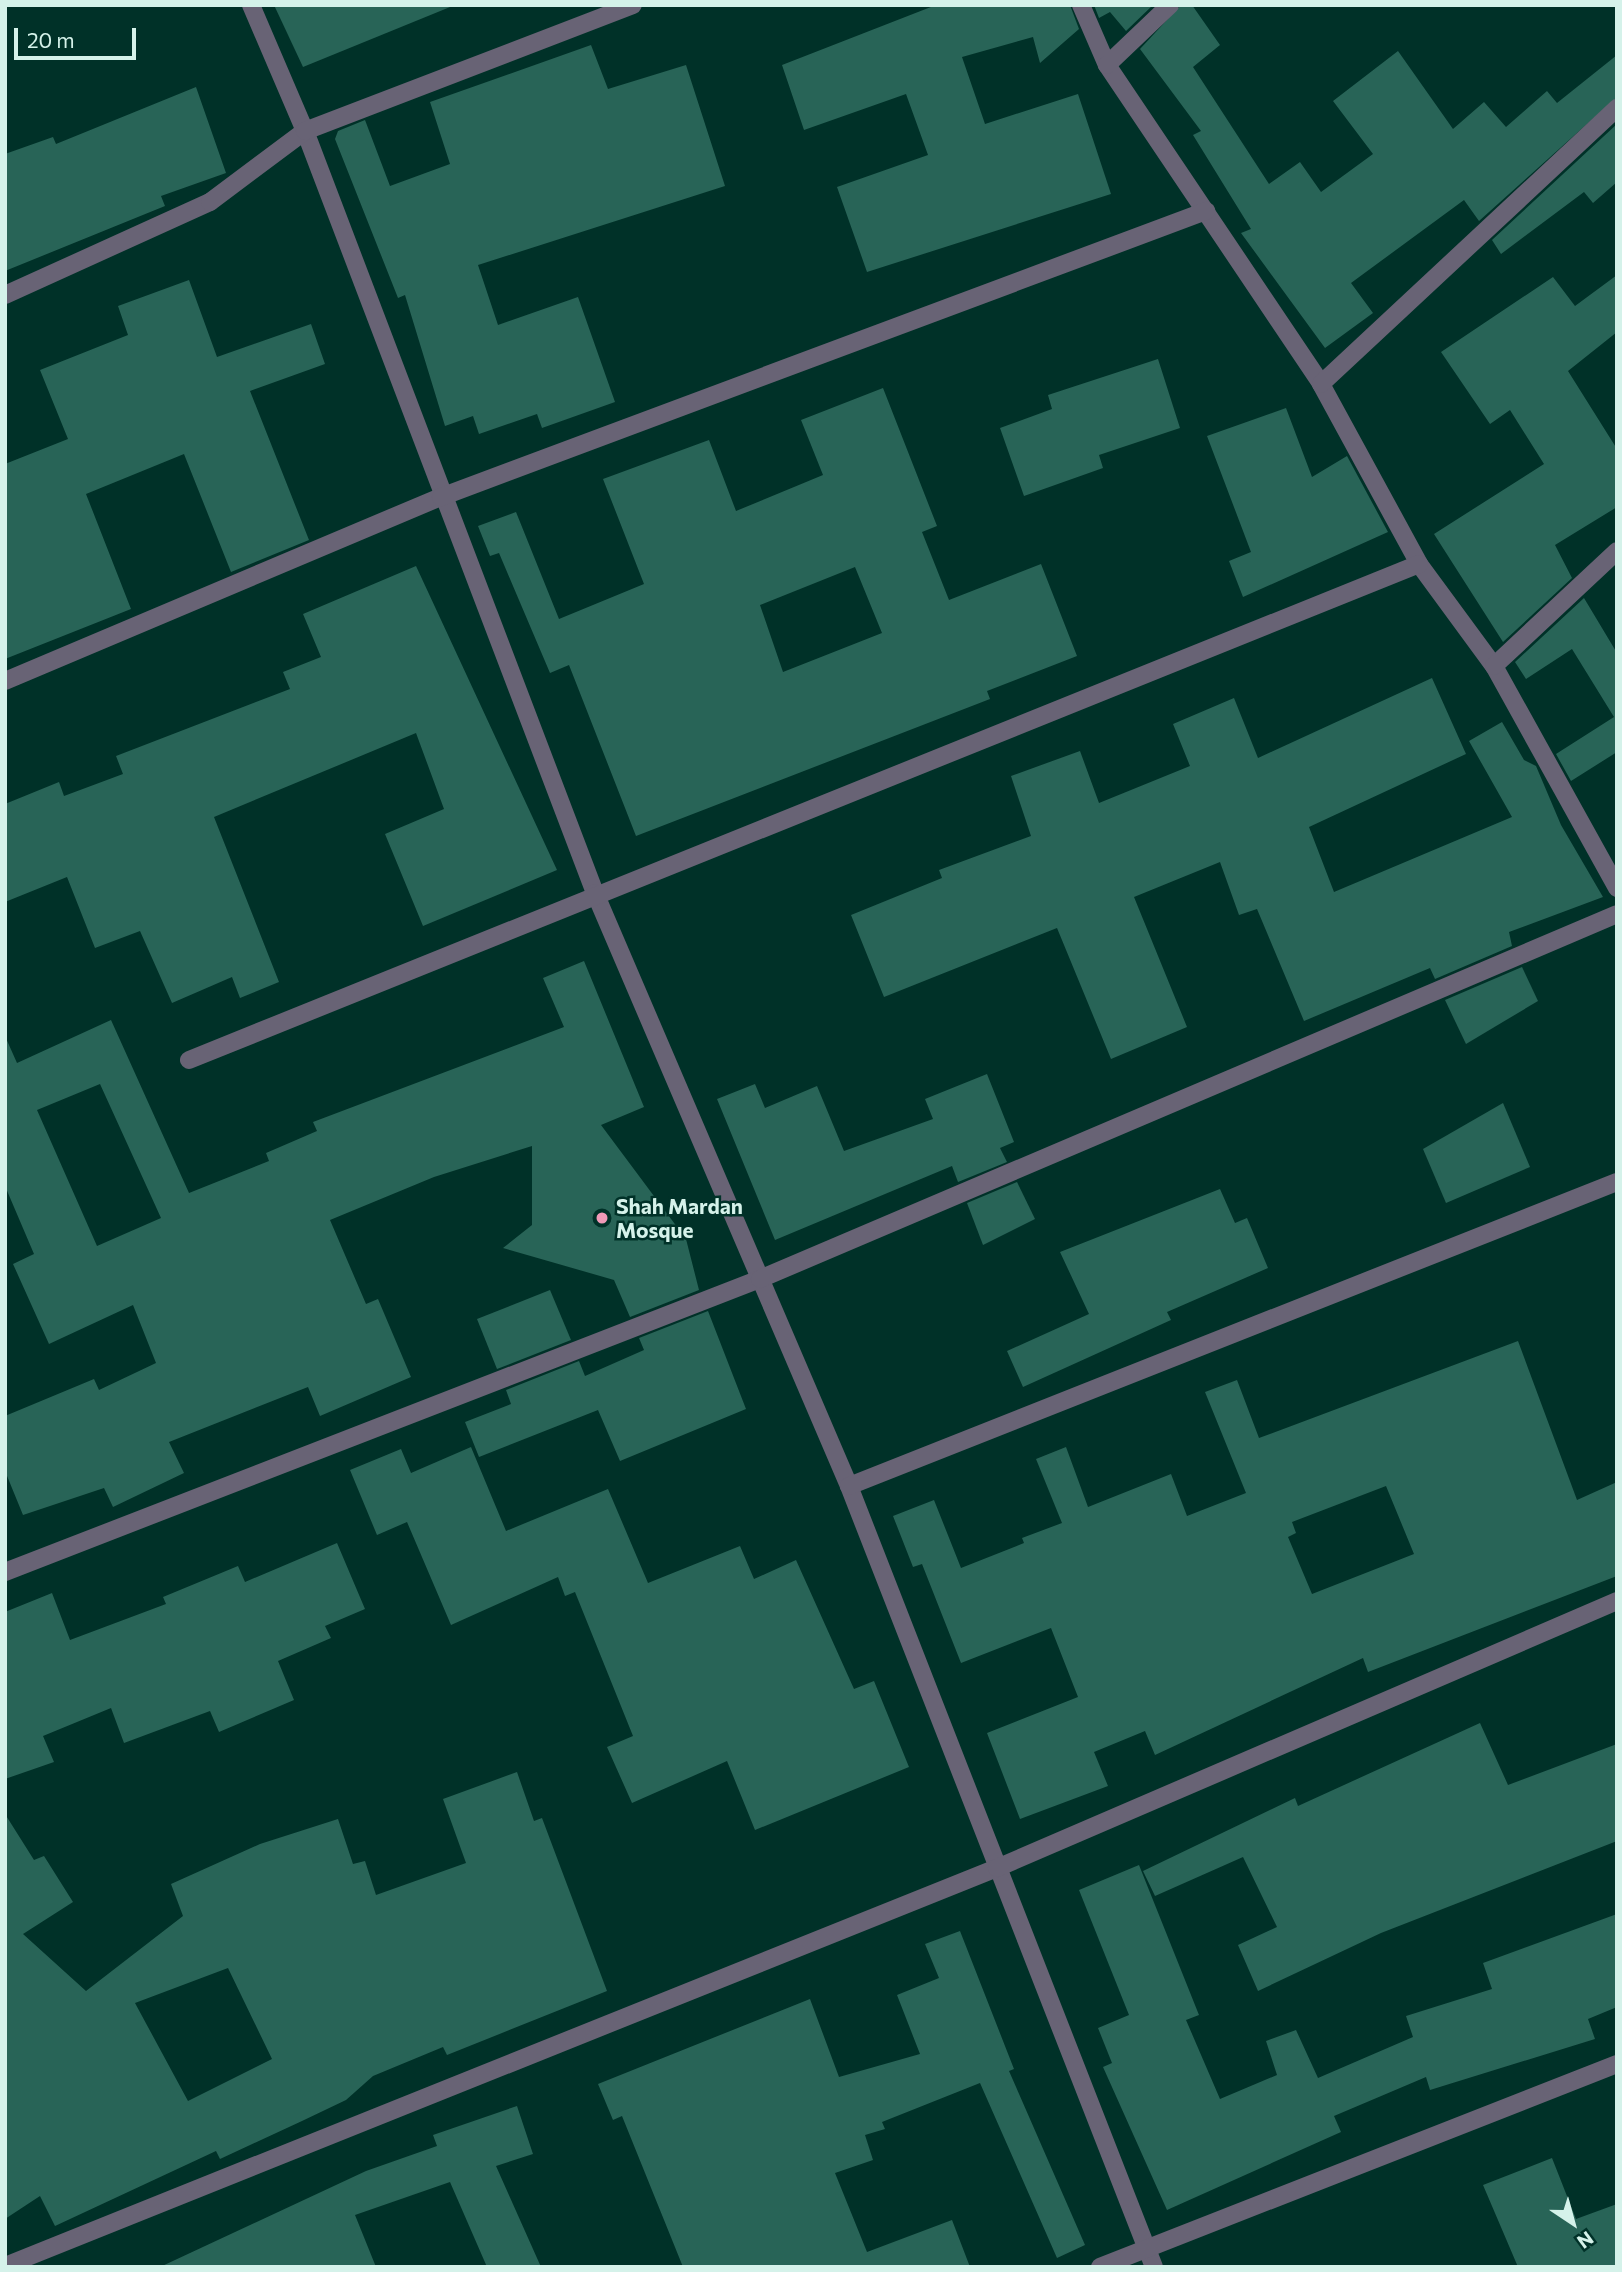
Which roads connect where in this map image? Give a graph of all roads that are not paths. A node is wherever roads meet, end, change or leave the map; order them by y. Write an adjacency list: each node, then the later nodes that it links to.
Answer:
1 (251, 5): 7 (street)
2 (633, 5): 7 (street)
3 (1080, 5): 5 (street)
4 (1170, 5): 5 (street)
5 (1107, 65): 8 (street)
6 (1617, 108): 10 (street)
7 (305, 131): 9 (street); 11 (street)
8 (1206, 211): 10 (street); 11 (street)
9 (5, 295)
10 (1321, 384): 13 (street)
11 (440, 497): 15 (street); 17 (street)
12 (1617, 551): 14 (street)
13 (1419, 564): 14 (street); 17 (street)
14 (1494, 666): 16 (street)
15 (5, 681)
16 (1617, 888)
17 (595, 893): 19 (street); 21 (street)
18 (1617, 914): 21 (street)
19 (189, 1060)
20 (1617, 1182): 22 (street)
21 (760, 1279): 22 (street); 23 (street)
22 (849, 1486): 25 (street)
23 (5, 1572)
24 (1617, 1601): 25 (street)
25 (997, 1868): 27 (street); 28 (street)
26 (1617, 2064): 27 (street)
27 (1147, 2248): 29 (street); 30 (street)
28 (5, 2266)
29 (1100, 2267)
30 (1154, 2267)

